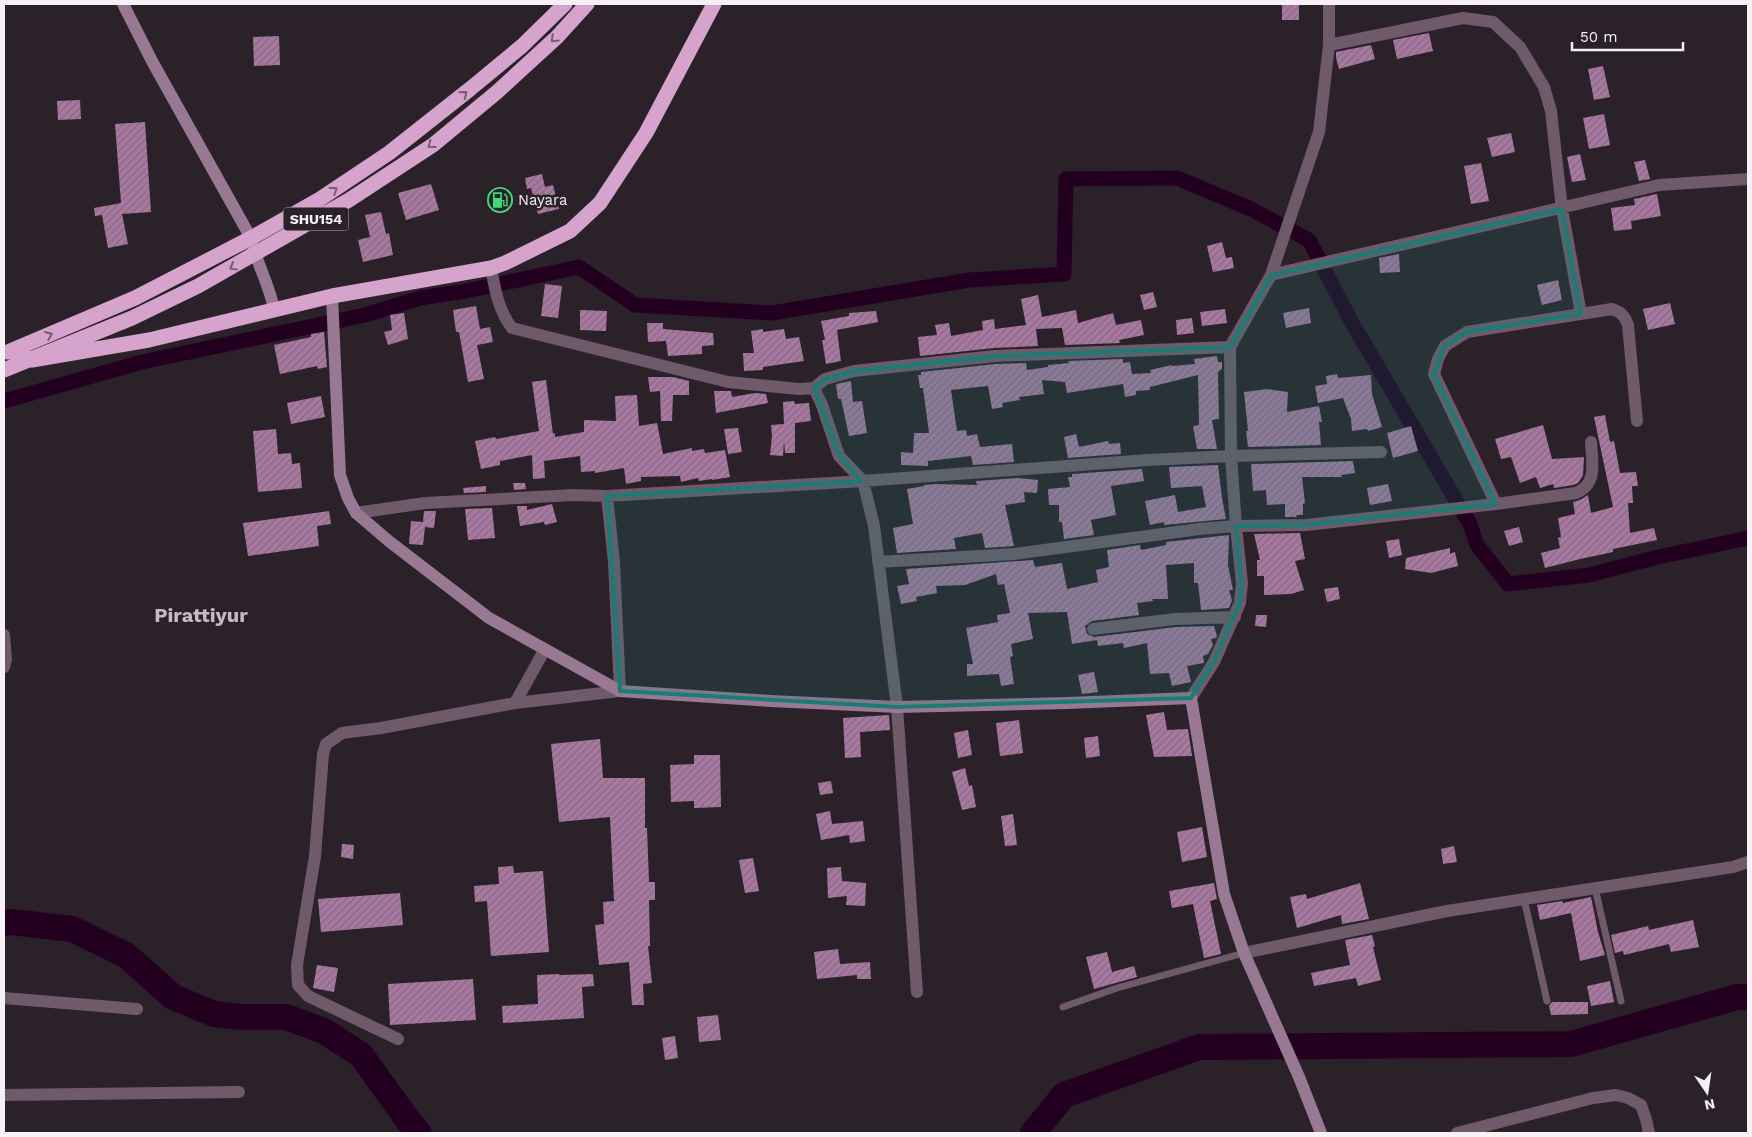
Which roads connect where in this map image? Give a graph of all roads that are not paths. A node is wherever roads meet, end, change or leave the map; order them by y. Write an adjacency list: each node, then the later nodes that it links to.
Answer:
1 (124, 4): 9 (street)
2 (587, 4): 10 (highway, SHU154, one-way to 10)
3 (714, 4): 11 (highway)
4 (1329, 4): 6 (street)
5 (561, 5): 9 (highway, one-way to 5)
6 (1329, 45): 8 (street); 12 (street)
7 (1748, 179): 8 (street)
8 (1562, 209): 12 (street); 15 (street)
9 (251, 238): 10 (street); 17 (highway, one-way to 9)
10 (254, 255): 14 (street); 18 (highway, SHU154, one-way to 18)
11 (492, 271): 13 (highway); 20 (street)
12 (1271, 275): 16 (street)
13 (332, 304): 14 (highway); 28 (street)
14 (274, 310): 18 (highway)
15 (1581, 314): 21 (street); 27 (street)
16 (1230, 347): 20 (street); 24 (street)
17 (8, 352): 18 (highway)
18 (32, 360): 19 (highway, SHU154)
19 (4, 370)
20 (814, 388): 25 (street)
21 (1638, 421)
22 (1591, 442): 27 (street)
23 (1381, 452): 24 (street)
24 (1231, 456): 25 (street); 29 (street)
25 (863, 481): 26 (street); 30 (street)
26 (607, 496): 28 (street); 36 (street)
27 (1496, 504): 29 (street)
28 (356, 513): 34 (street)
29 (1236, 526): 30 (street); 31 (street)
30 (878, 562): 39 (street)
31 (1235, 617): 32 (street); 37 (street)
32 (1093, 630)
33 (4, 635): 35 (street)
34 (545, 649): 36 (street); 38 (street)
35 (4, 668)
36 (620, 691): 38 (street); 39 (street)
37 (1191, 698): 39 (street); 43 (street)
38 (515, 703): 50 (street)
39 (897, 706): 44 (street)
40 (1748, 862): 41 (street)
41 (1595, 888): 42 (street); 47 (lane)
42 (1524, 899): 43 (street); 46 (lane)
43 (1244, 953): 48 (lane); 53 (street)
44 (917, 992)
45 (4, 998): 49 (street)
46 (1547, 1001)
47 (1620, 1001)
48 (1063, 1007)
49 (137, 1009)
50 (398, 1039)
51 (238, 1092): 52 (street)
52 (4, 1095)
53 (1321, 1133)
54 (1457, 1133): 55 (street)
55 (1649, 1133)

